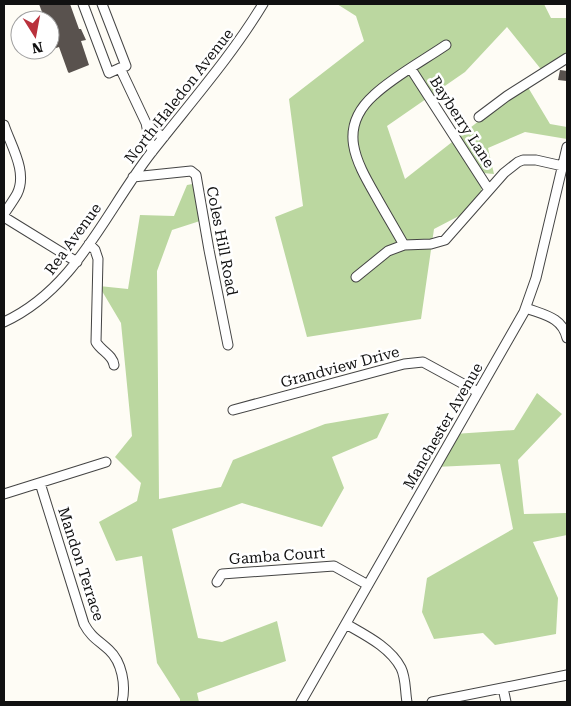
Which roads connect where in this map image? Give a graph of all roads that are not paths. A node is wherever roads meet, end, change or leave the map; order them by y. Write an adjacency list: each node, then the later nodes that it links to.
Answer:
1 (83, 4): 6 (street)
2 (102, 4): 6 (street)
3 (263, 4): 11 (street, North Haledon Avenue)
4 (446, 44): 7 (street)
5 (567, 58): 8 (street)
6 (120, 68): 9 (street)
7 (411, 69): 16 (street, Bayberry Lane); 20 (street)
8 (479, 117)
9 (146, 124): 11 (street); 13 (street)
10 (4, 125): 18 (street)
11 (164, 137): 13 (street, North Haledon Avenue)
12 (567, 147): 14 (street, Manchester Avenue)
13 (152, 152): 15 (street, North Haledon Avenue)
14 (565, 166): 16 (street); 23 (street, Manchester Avenue)
15 (133, 177): 17 (street, North Haledon Avenue); 26 (street, Coles Hill Road)
16 (489, 190): 20 (street)
17 (115, 204): 19 (street, Rea Avenue)
18 (4, 216): 21 (street)
19 (89, 244): 21 (street, Rea Avenue); 27 (street)
20 (404, 245): 22 (street)
21 (77, 262): 24 (street, Rea Avenue)
22 (356, 277)
23 (526, 308): 25 (street); 28 (street, Manchester Avenue)
24 (4, 322)
25 (567, 335)
26 (228, 345)
27 (114, 364)
28 (478, 392): 29 (street, Grandview Drive); 34 (street, Manchester Avenue)
29 (233, 410)
30 (106, 462): 31 (street)
31 (40, 483): 32 (street); 38 (street, Mandon Terrace)
32 (4, 494)
33 (218, 582): 34 (street, Gamba Court)
34 (368, 585): 35 (street, Manchester Avenue)
35 (346, 624): 39 (street, Manchester Avenue); 40 (street)
36 (567, 675): 37 (street)
37 (503, 688): 41 (street); 42 (street)
38 (122, 702)
39 (301, 702)
40 (407, 702)
41 (432, 702)
42 (506, 702)

